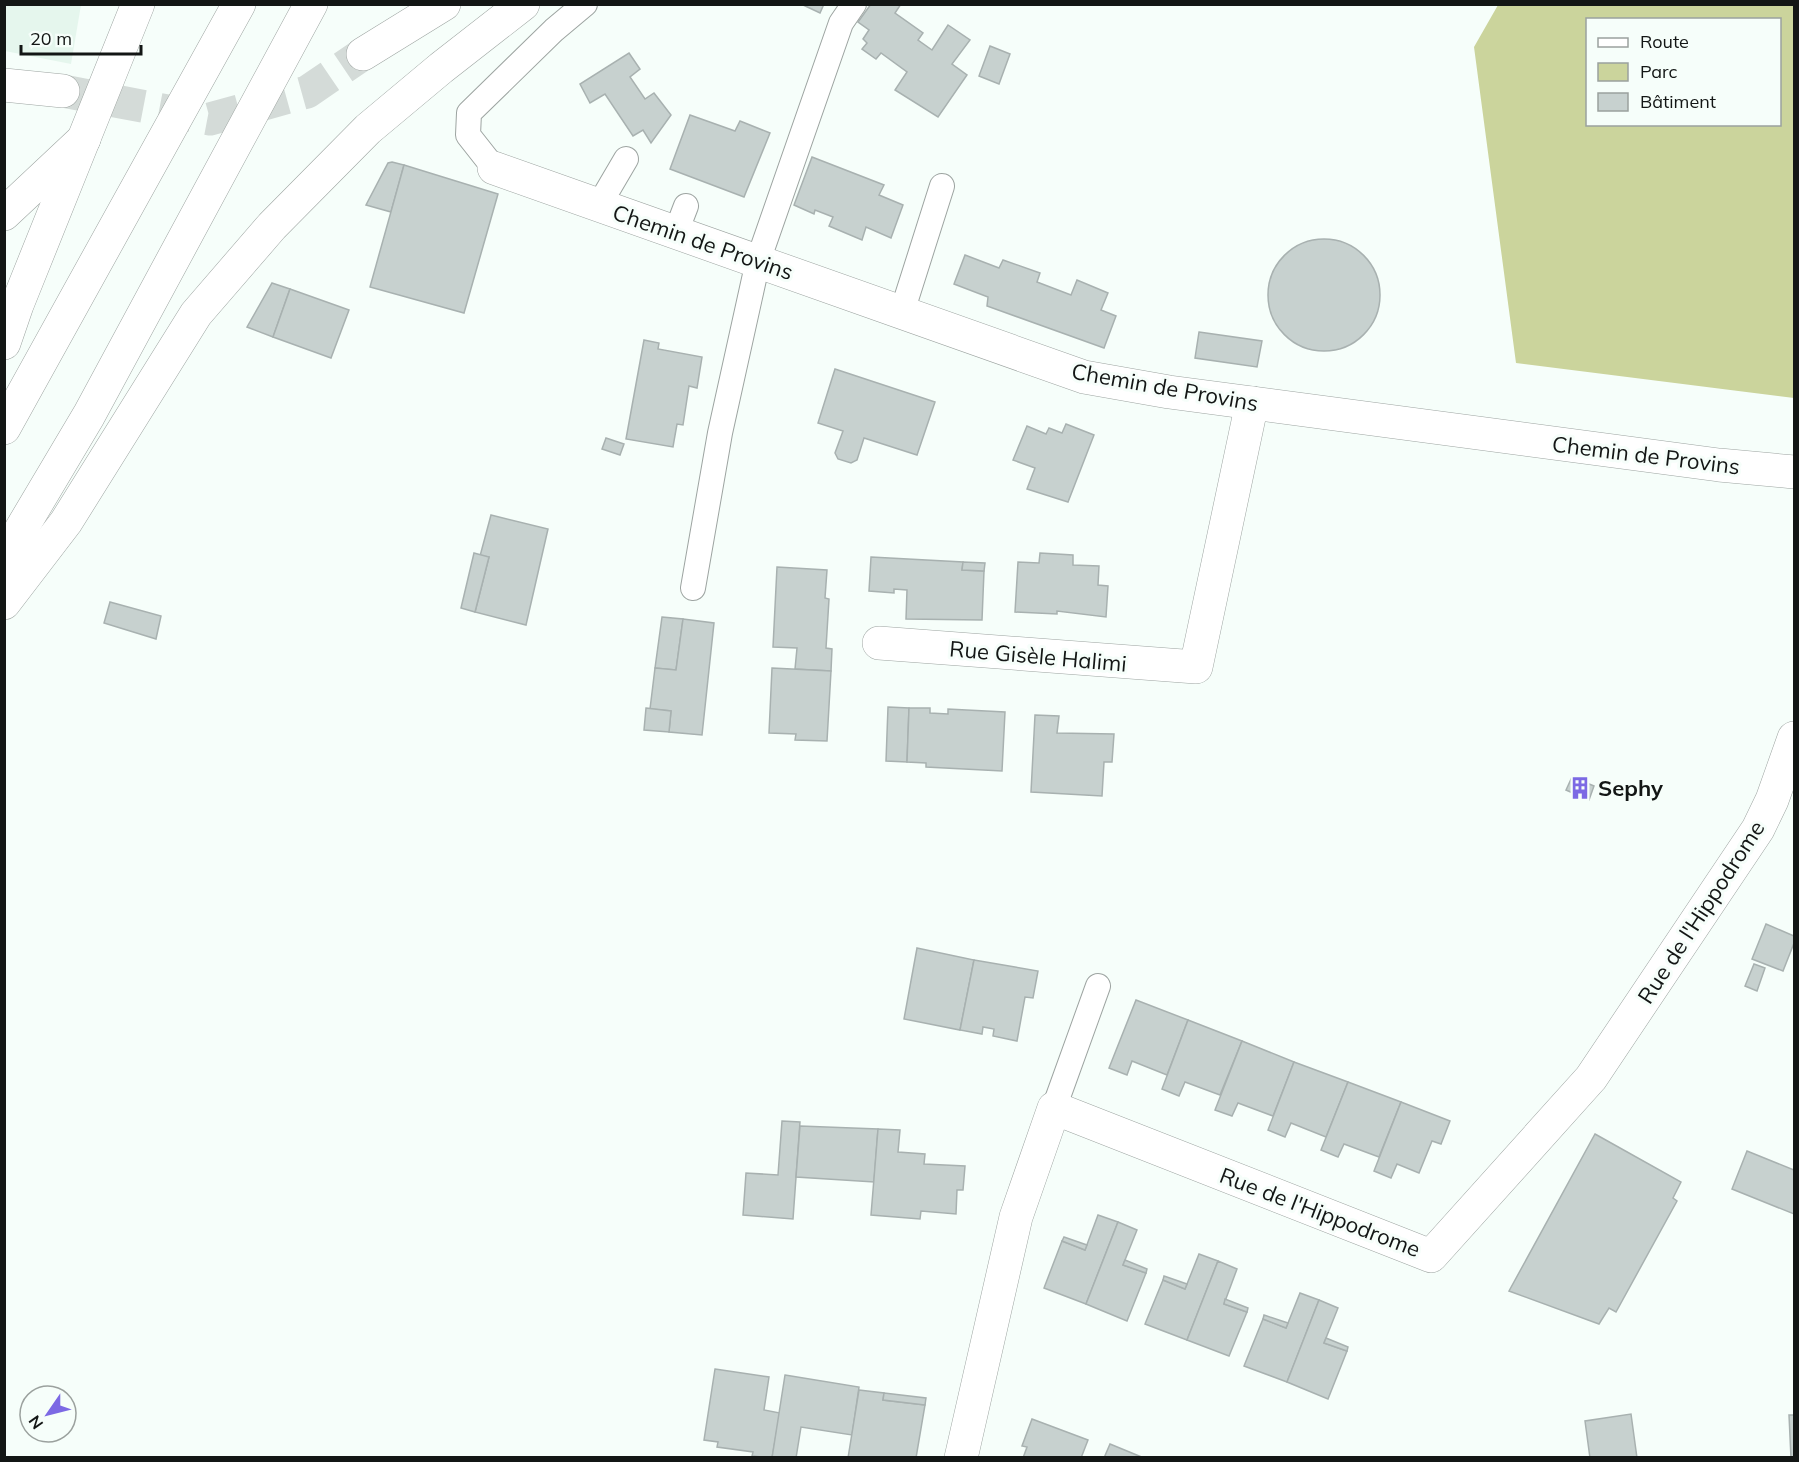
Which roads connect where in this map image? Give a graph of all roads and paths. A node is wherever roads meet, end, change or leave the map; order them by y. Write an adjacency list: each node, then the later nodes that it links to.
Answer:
1 (138, 4): 11 (main road)
2 (239, 4): 21 (main road)
3 (312, 4): 23 (main road)
4 (444, 4): 8 (main road)
5 (523, 4): 25 (main road)
6 (585, 4): 13 (lane)
7 (854, 4): 17 (lane)
8 (363, 54)
9 (4, 86): 10 (main road)
10 (63, 91)
11 (84, 139): 16 (main road); 19 (main road)
12 (627, 159): 15 (lane)
13 (494, 168): 15 (main road, Chemin de Provins)
14 (942, 186): 18 (lane)
15 (599, 205): 17 (main road, Chemin de Provins)
16 (6, 211)
17 (758, 261): 18 (main road, Chemin de Provins); 24 (lane)
18 (902, 312): 20 (main road, Chemin de Provins)
19 (4, 343)
20 (1252, 403): 22 (main road, Chemin de Provins); 26 (main road, Rue Gisèle Halimi)
21 (4, 428)
22 (1794, 472)
23 (4, 558)
24 (693, 588)
25 (4, 603)
26 (879, 643)
27 (1794, 738): 29 (main road, Rue de l'Hippodrome)
28 (1098, 986): 29 (lane)
29 (1054, 1108): 30 (main road)
30 (961, 1458)

